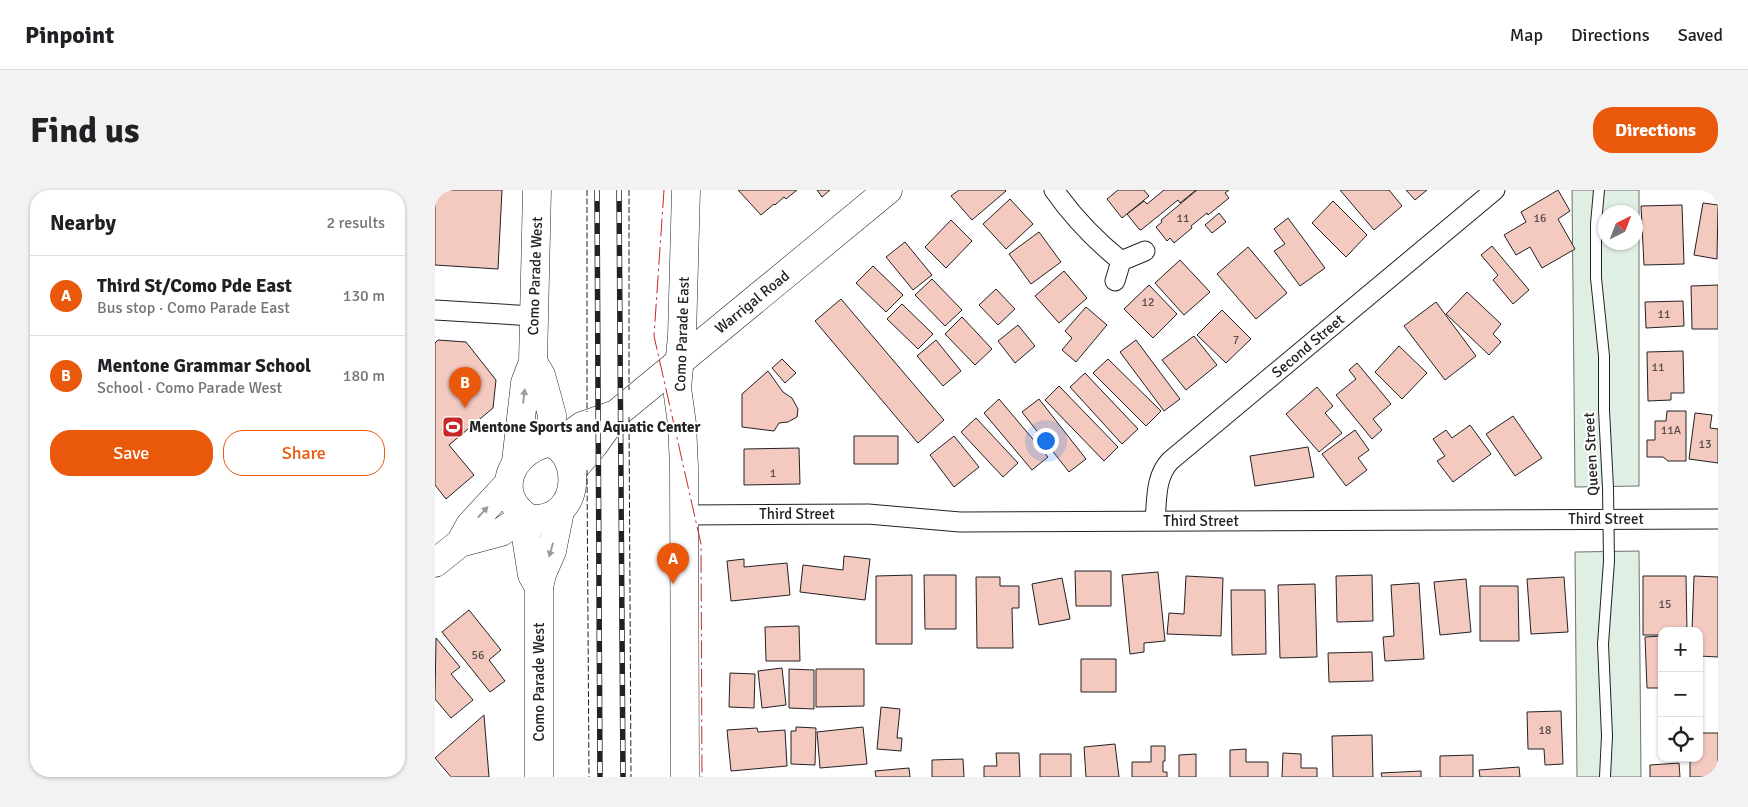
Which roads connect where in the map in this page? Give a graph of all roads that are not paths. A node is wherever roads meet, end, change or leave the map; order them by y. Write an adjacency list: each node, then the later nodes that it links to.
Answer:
1 (537, 190): 11 (street, Como Parade West)
2 (686, 190): 12 (street, Como Parade East)
3 (888, 190): 12 (street, Warrigal Road)
4 (1053, 190): 8 (street)
5 (1495, 190): 23 (street, Second Street)
6 (1599, 190): 22 (lane, Queen Street)
7 (1145, 251): 8 (street)
8 (1121, 261): 9 (street)
9 (1115, 281)
10 (435, 310): 11 (street)
11 (534, 316): 13 (street, Como Parade West)
12 (680, 361): 14 (street, Warrigal Road); 19 (street, Como Parade East)
13 (533, 362): 15 (street, Como Parade West); 17 (street, Como Parade West, one-way to 13)
14 (616, 414): 15 (street, Warrigal Road); 16 (street, Warrigal Road)
15 (554, 444): 16 (street); 17 (street)
16 (571, 471): 18 (street)
17 (512, 473): 20 (street); 24 (street, one-way to 17)
18 (560, 511): 20 (street); 26 (street, Como Parade West, one-way to 26)
19 (685, 515): 23 (street, Third Street); 28 (street, Como Parade East)
20 (528, 517): 24 (street); 26 (street, Como Parade West)
21 (1718, 518): 22 (street, Third Street)
22 (1609, 519): 23 (street, Third Street); 29 (lane, Queen Street)
23 (1155, 522)
24 (460, 543): 25 (street)
25 (435, 563)
26 (539, 587): 27 (street, Como Parade West)
27 (539, 777)
28 (685, 777)
29 (1605, 777)

